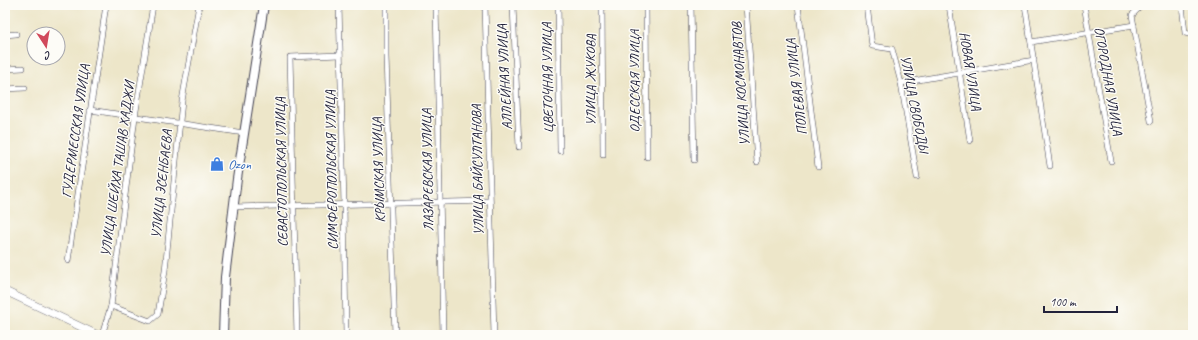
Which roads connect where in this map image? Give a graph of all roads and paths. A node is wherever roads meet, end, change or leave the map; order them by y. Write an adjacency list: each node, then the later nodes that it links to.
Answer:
1 (106, 5): 36 (street, ГУДЕРМЕССКАЯ УЛИЦА)
2 (153, 5): 37 (street, УЛИЦА ШЕЙХА ТАШАВ ХАДЖИ)
3 (199, 5): 39 (street, УЛИЦА ЭСЕНБАЕВА)
4 (264, 5): 40 (main road)
5 (339, 5): 28 (street, СИМФЕРОПОЛЬСКАЯ УЛИЦА)
6 (386, 5): 54 (street, КРЫМСКАЯ УЛИЦА)
7 (436, 5): 53 (street, ЛАЗАРЕВСКАЯ УЛИЦА)
8 (485, 5): 52 (street, УЛИЦА БАЙСУЛТАНОВА)
9 (513, 5): 42 (street, АЛЛЕЙНАЯ УЛИЦА)
10 (558, 5): 43 (street, ЦВЕТОЧНАЯ УЛИЦА)
11 (602, 5): 44 (street, УЛИЦА ЖУКОВА)
12 (646, 5): 45 (street, ОДЕССКАЯ УЛИЦА)
13 (691, 5): 46 (street)
14 (746, 5): 48 (street, УЛИЦА КОСМОНАВТОВ)
15 (798, 5): 50 (street, ПОЛЕВАЯ УЛИЦА)
16 (867, 5): 33 (street, УЛИЦА СВОБОДЫ)
17 (949, 5): 32 (street, НОВАЯ УЛИЦА)
18 (1025, 5): 27 (street)
19 (1084, 5): 23 (street, ОГОРОДНАЯ УЛИЦА)
20 (1142, 5): 22 (street)
21 (1182, 5): 26 (street)
22 (1134, 25): 23 (street); 38 (street)
23 (1088, 32): 27 (street); 47 (street, ОГОРОДНАЯ УЛИЦА)
24 (16, 34): 25 (street)
25 (5, 35)
26 (1193, 35)
27 (1031, 42): 29 (street)
28 (340, 55): 55 (street, СИМФЕРОПОЛЬСКАЯ УЛИЦА); 56 (street, СЕВАСТОПОЛЬСКАЯ УЛИЦА)
29 (1034, 60): 32 (street); 49 (street)
30 (23, 68): 31 (street)
31 (5, 70)
32 (959, 73): 33 (street); 41 (street, НОВАЯ УЛИЦА)
33 (901, 84): 51 (street, УЛИЦА СВОБОДЫ)
34 (24, 88): 35 (street)
35 (5, 89)
36 (90, 110): 37 (street); 58 (street, ГУДЕРМЕССКАЯ УЛИЦА)
37 (135, 117): 39 (street); 60 (street, УЛИЦА ШЕЙХА ТАШАВ ХАДЖИ)
38 (1151, 121)
39 (179, 124): 40 (street); 60 (street, УЛИЦА ЭСЕНБАЕВА)
40 (244, 133): 57 (main road)
41 (970, 141)
42 (519, 147)
43 (560, 152)
44 (603, 155)
45 (647, 157)
46 (694, 160)
47 (1111, 161)
48 (757, 162)
49 (1050, 166)
50 (818, 167)
51 (917, 177)
52 (489, 201): 53 (street); 68 (street, УЛИЦА БАЙСУЛТАНОВА)
53 (440, 202): 54 (street); 67 (street, ЛАЗАРЕВСКАЯ УЛИЦА)
54 (391, 203): 55 (street); 66 (street, КРЫМСКАЯ УЛИЦА)
55 (344, 204): 56 (street); 65 (street, СИМФЕРОПОЛЬСКАЯ УЛИЦА)
56 (294, 206): 57 (street); 64 (street, СЕВАСТОПОЛЬСКАЯ УЛИЦА)
57 (234, 207): 63 (main road)
58 (68, 261)
59 (5, 291): 61 (main road)
60 (111, 306): 62 (street, УЛИЦА ШЕЙХА ТАШАВ ХАДЖИ)
61 (98, 335)
62 (102, 335)
63 (223, 335)
64 (297, 335)
65 (346, 335)
66 (395, 335)
67 (443, 335)
68 (494, 335)

